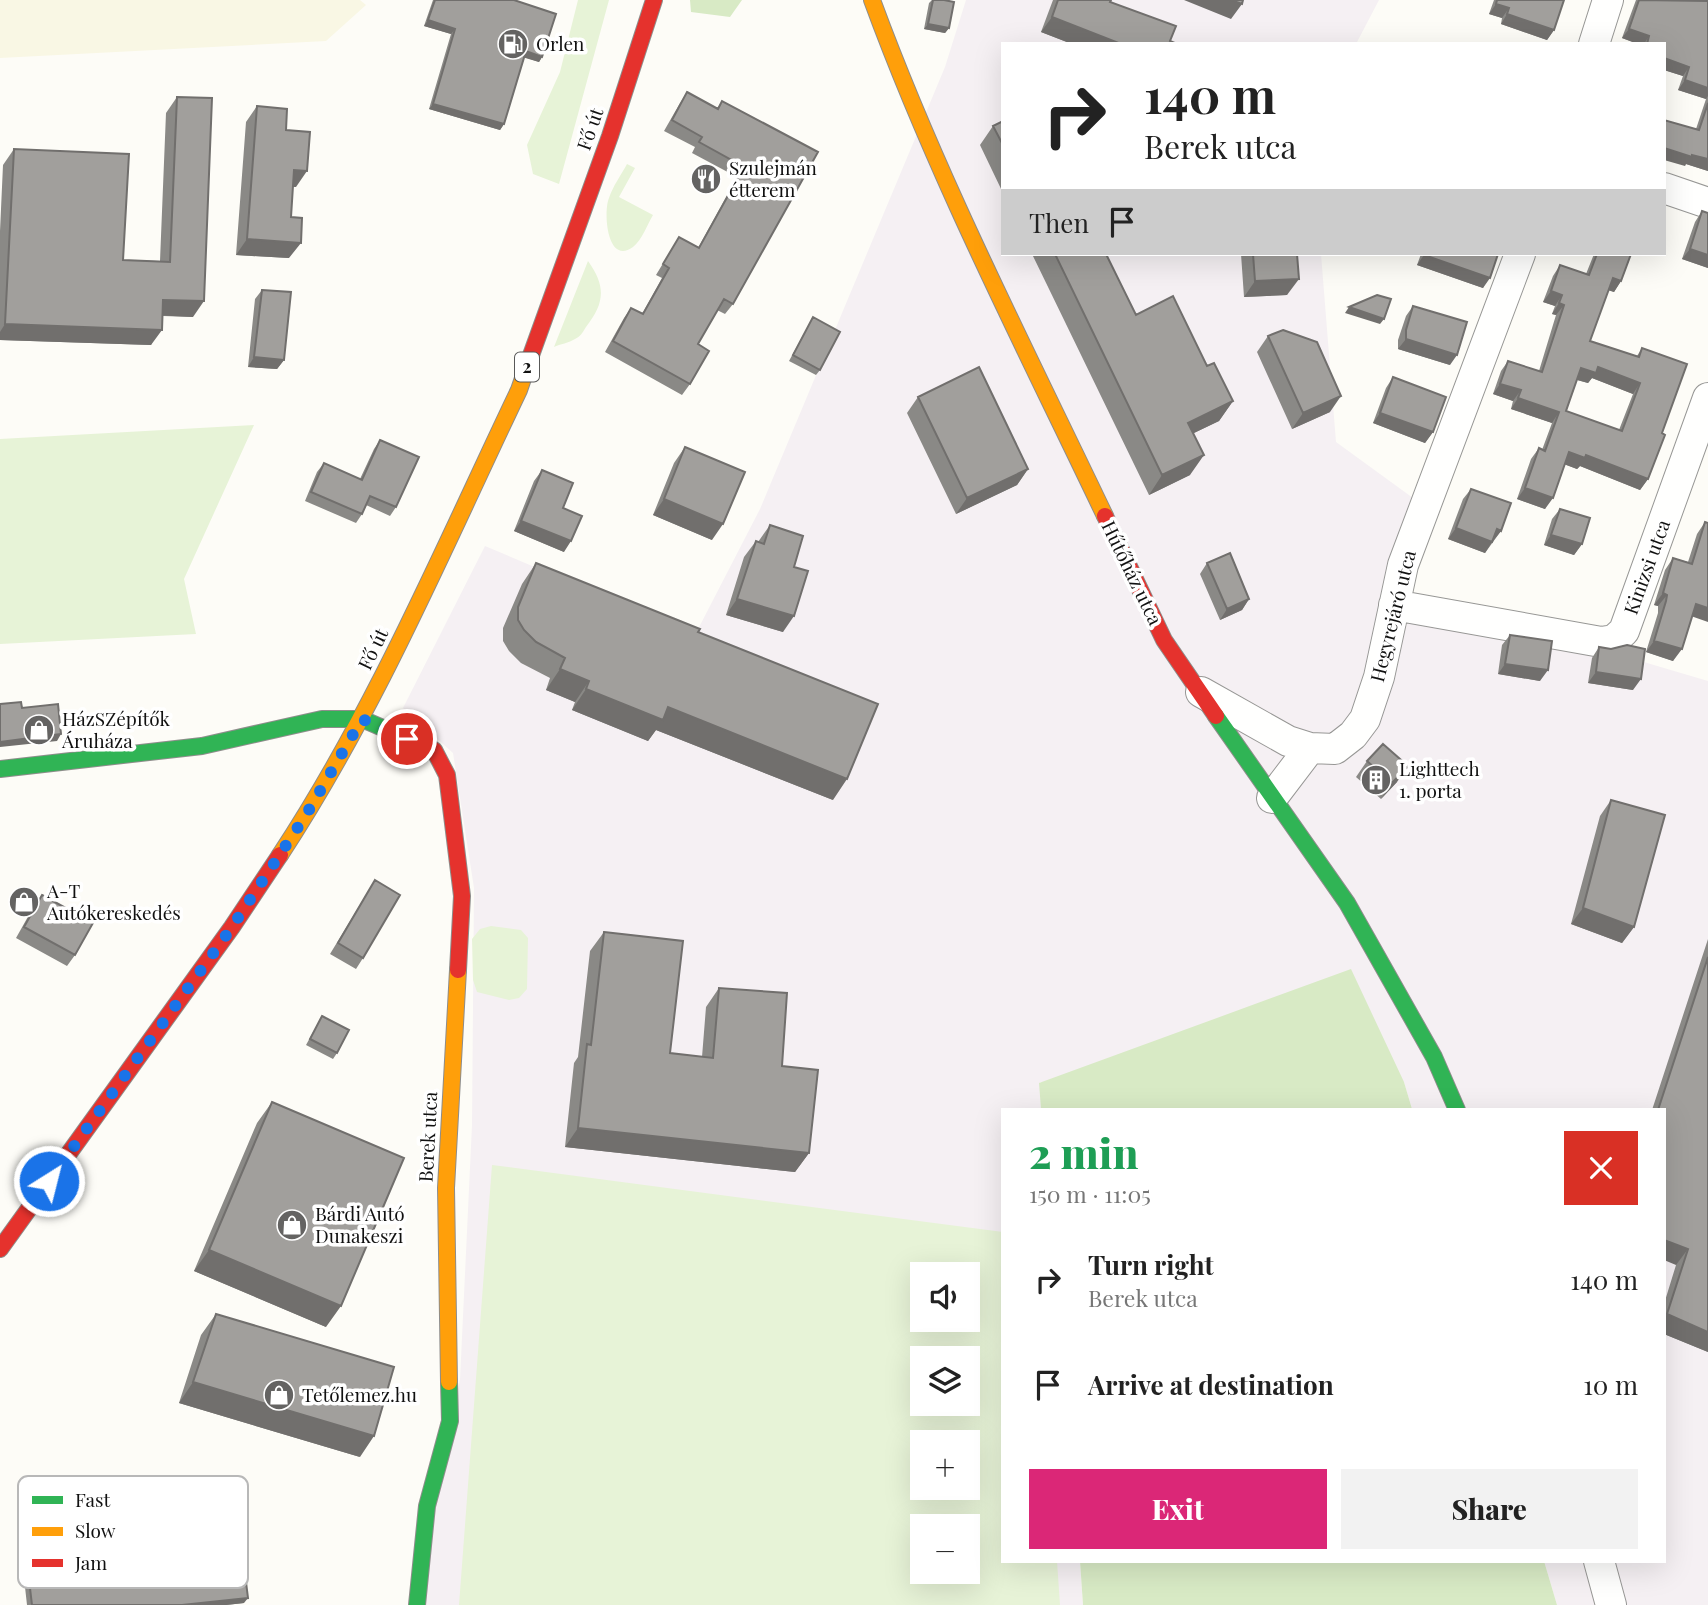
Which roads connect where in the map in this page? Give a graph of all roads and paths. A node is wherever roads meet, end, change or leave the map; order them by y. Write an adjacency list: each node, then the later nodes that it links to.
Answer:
1 (654, 0): 11 (street, Fő út / 2)
2 (872, 0): 10 (street, Hűtőház utca)
3 (1608, 0): 4 (street)
4 (1595, 42)
5 (1666, 189): 6 (street)
6 (1708, 203)
7 (1519, 256): 9 (street, Hegyrejáró utca)
8 (1708, 398): 9 (street, Kinizsi utca)
9 (1394, 605): 12 (street, Hegyrejáró utca)
10 (1199, 691): 12 (street); 14 (street, Hűtőház utca)
11 (362, 719): 13 (street); 16 (street, Fő út / 2); 18 (street, Berek utca)
12 (1310, 748): 14 (street)
13 (0, 769)
14 (1272, 798): 15 (street, Hűtőház utca)
15 (1456, 1108)
16 (0, 1248)
17 (1600, 1563): 19 (street)
18 (417, 1605)
19 (1611, 1605)

